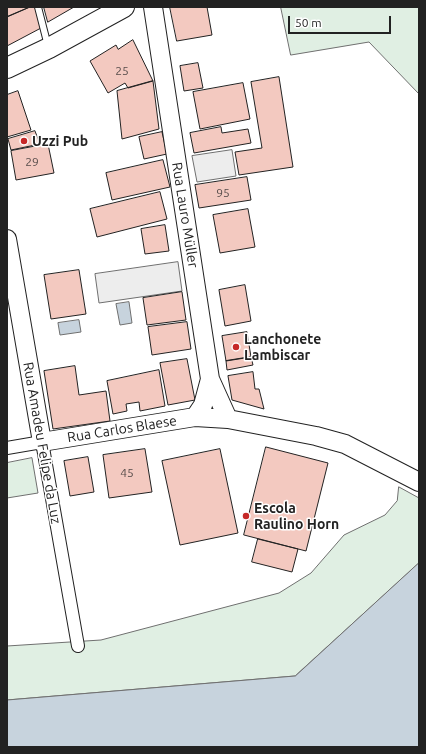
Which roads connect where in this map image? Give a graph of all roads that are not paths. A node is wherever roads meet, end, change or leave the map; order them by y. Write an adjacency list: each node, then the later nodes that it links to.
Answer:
1 (38, 7): 6 (lane)
2 (107, 7): 5 (main road)
3 (124, 7): 5 (main road)
4 (153, 7): 9 (main road, Rua Lauro Müller)
5 (91, 25): 6 (main road)
6 (49, 48): 7 (main road)
7 (7, 68)
8 (7, 239): 12 (main road, Rua Amadeu Felipe da Luz)
9 (210, 379): 10 (main road, Rua Carlos Blaese); 11 (main road, Rua Lauro Müller)
10 (195, 417): 11 (main road); 12 (main road, Rua Carlos Blaese)
11 (228, 419): 14 (main road)
12 (42, 442): 13 (street, Rua Carlos Blaese); 15 (street, Rua Amadeu Felipe da Luz)
13 (7, 448)
14 (419, 482)
15 (78, 646)

